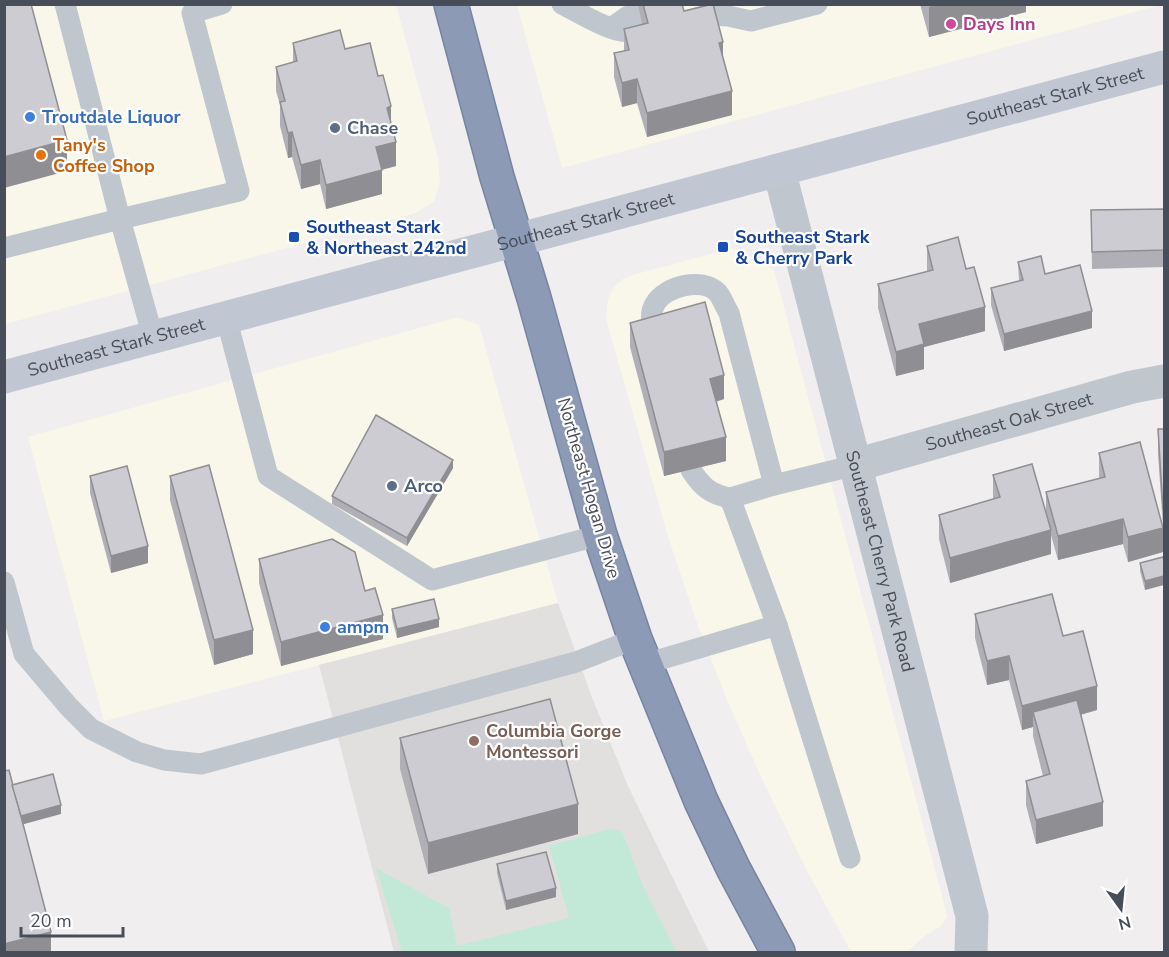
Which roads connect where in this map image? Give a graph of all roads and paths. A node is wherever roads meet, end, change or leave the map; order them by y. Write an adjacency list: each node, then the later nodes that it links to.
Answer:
1 (65, 4): 10 (lane)
2 (222, 4): 10 (lane)
3 (451, 4): 11 (highway, Northeast Hogan Drive)
4 (562, 4): 7 (lane)
5 (817, 4): 6 (lane)
6 (686, 10)
7 (642, 23)
8 (1164, 67): 9 (main road, Southeast Stark Street)
9 (779, 170): 11 (main road, Southeast Stark Street); 18 (street, Southeast Cherry Park Road)
10 (120, 219): 12 (lane); 14 (lane)
11 (516, 240): 13 (main road, Southeast Stark Street); 22 (highway, Northeast Hogan Drive)
12 (4, 248)
13 (226, 317): 14 (main road, Southeast Stark Street); 22 (lane)
14 (153, 337): 16 (main road, Southeast Stark Street)
15 (656, 340): 20 (lane)
16 (4, 377)
17 (1164, 381): 18 (street, Southeast Oak Street)
18 (855, 465): 20 (lane); 29 (street, Southeast Cherry Park Road)
19 (691, 470): 21 (lane)
20 (774, 485): 21 (lane)
21 (730, 498): 25 (lane)
22 (600, 535): 26 (highway, Northeast Hogan Drive)
23 (4, 582): 24 (lane)
24 (10, 622): 26 (lane)
25 (777, 626): 26 (lane); 27 (lane)
26 (640, 652): 28 (highway, Northeast Hogan Drive)
27 (850, 858)
28 (778, 952)
29 (971, 952)

